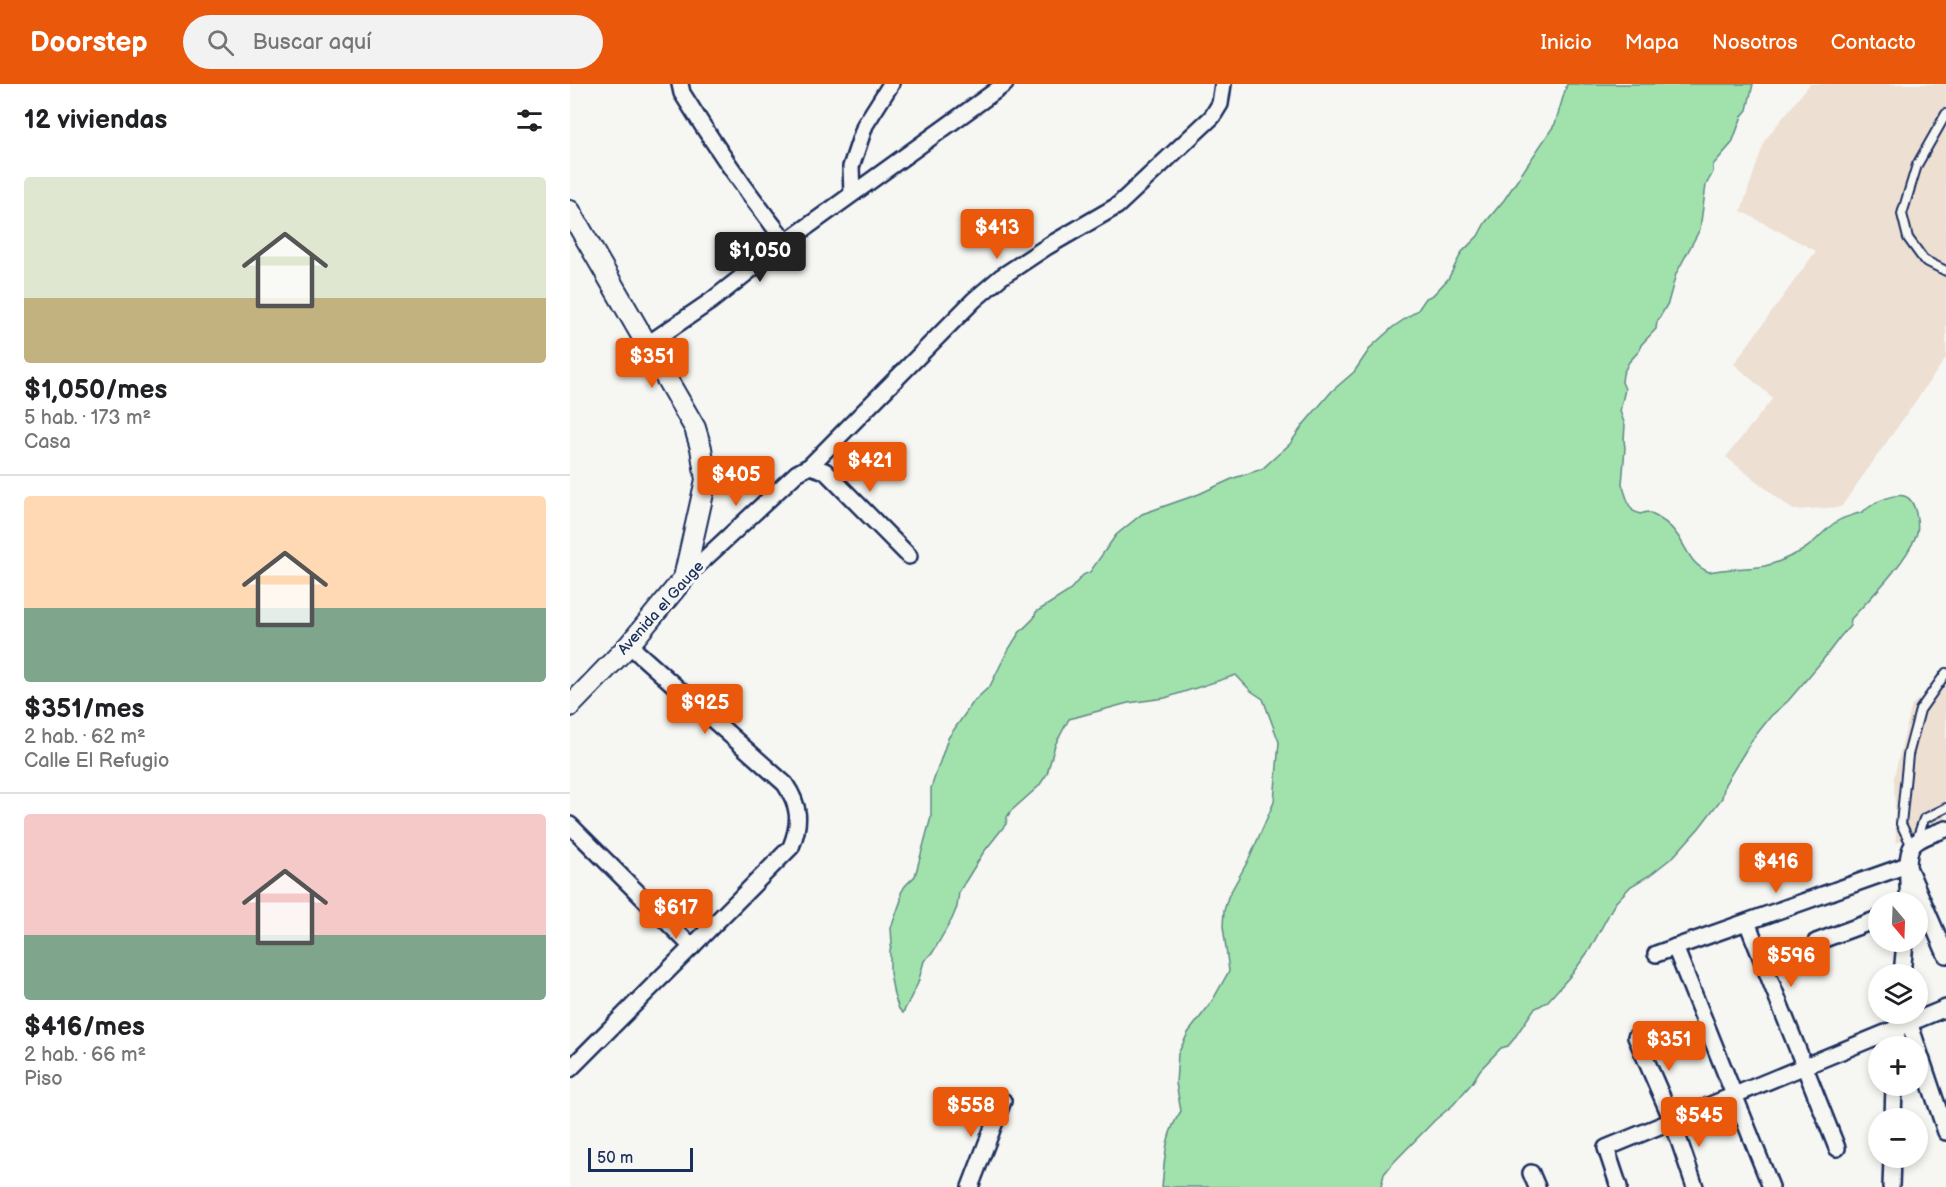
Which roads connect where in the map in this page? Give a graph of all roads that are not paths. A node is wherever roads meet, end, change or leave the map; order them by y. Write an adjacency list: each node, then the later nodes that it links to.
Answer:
1 (680, 84): 8 (street)
2 (891, 84): 6 (street)
3 (1005, 84): 6 (street)
4 (1223, 84): 11 (street, Avenida el Gauge)
5 (1946, 114): 9 (lane)
6 (852, 193): 8 (street)
7 (570, 211): 10 (street)
8 (786, 242): 10 (street)
9 (1946, 271)
10 (648, 344): 13 (street)
11 (810, 466): 12 (street); 13 (street, Avenida el Gauge)
12 (909, 556)
13 (684, 578): 14 (street, Avenida el Gauge)
14 (629, 645): 16 (street, Avenida el Gauge); 26 (street)
15 (1946, 673): 20 (lane)
16 (570, 706)
17 (1946, 808): 20 (lane)
18 (570, 825): 26 (street)
19 (1946, 829): 20 (street)
20 (1914, 844): 21 (street)
21 (1907, 865): 22 (street); 23 (street); 29 (street)
22 (1910, 892)
23 (1747, 922): 27 (street); 35 (street)
24 (1868, 924): 25 (street)
25 (1816, 942)
26 (692, 947): 36 (street)
27 (1674, 947): 28 (street); 37 (street)
28 (1656, 954)
29 (1946, 955)
30 (1946, 1008): 31 (street)
31 (1928, 1013)
32 (1895, 1024): 35 (street)
33 (1902, 1024): 40 (street)
34 (1636, 1037): 39 (street)
35 (1805, 1066): 37 (street); 41 (street)
36 (570, 1070)
37 (1736, 1095): 39 (street); 46 (street)
38 (1003, 1101): 43 (street)
39 (1672, 1120): 44 (street); 45 (street)
40 (1946, 1132)
41 (1837, 1148)
42 (1891, 1168): 47 (street)
43 (970, 1187)
44 (1619, 1187)
45 (1695, 1187)
46 (1771, 1187)
47 (1890, 1187)

